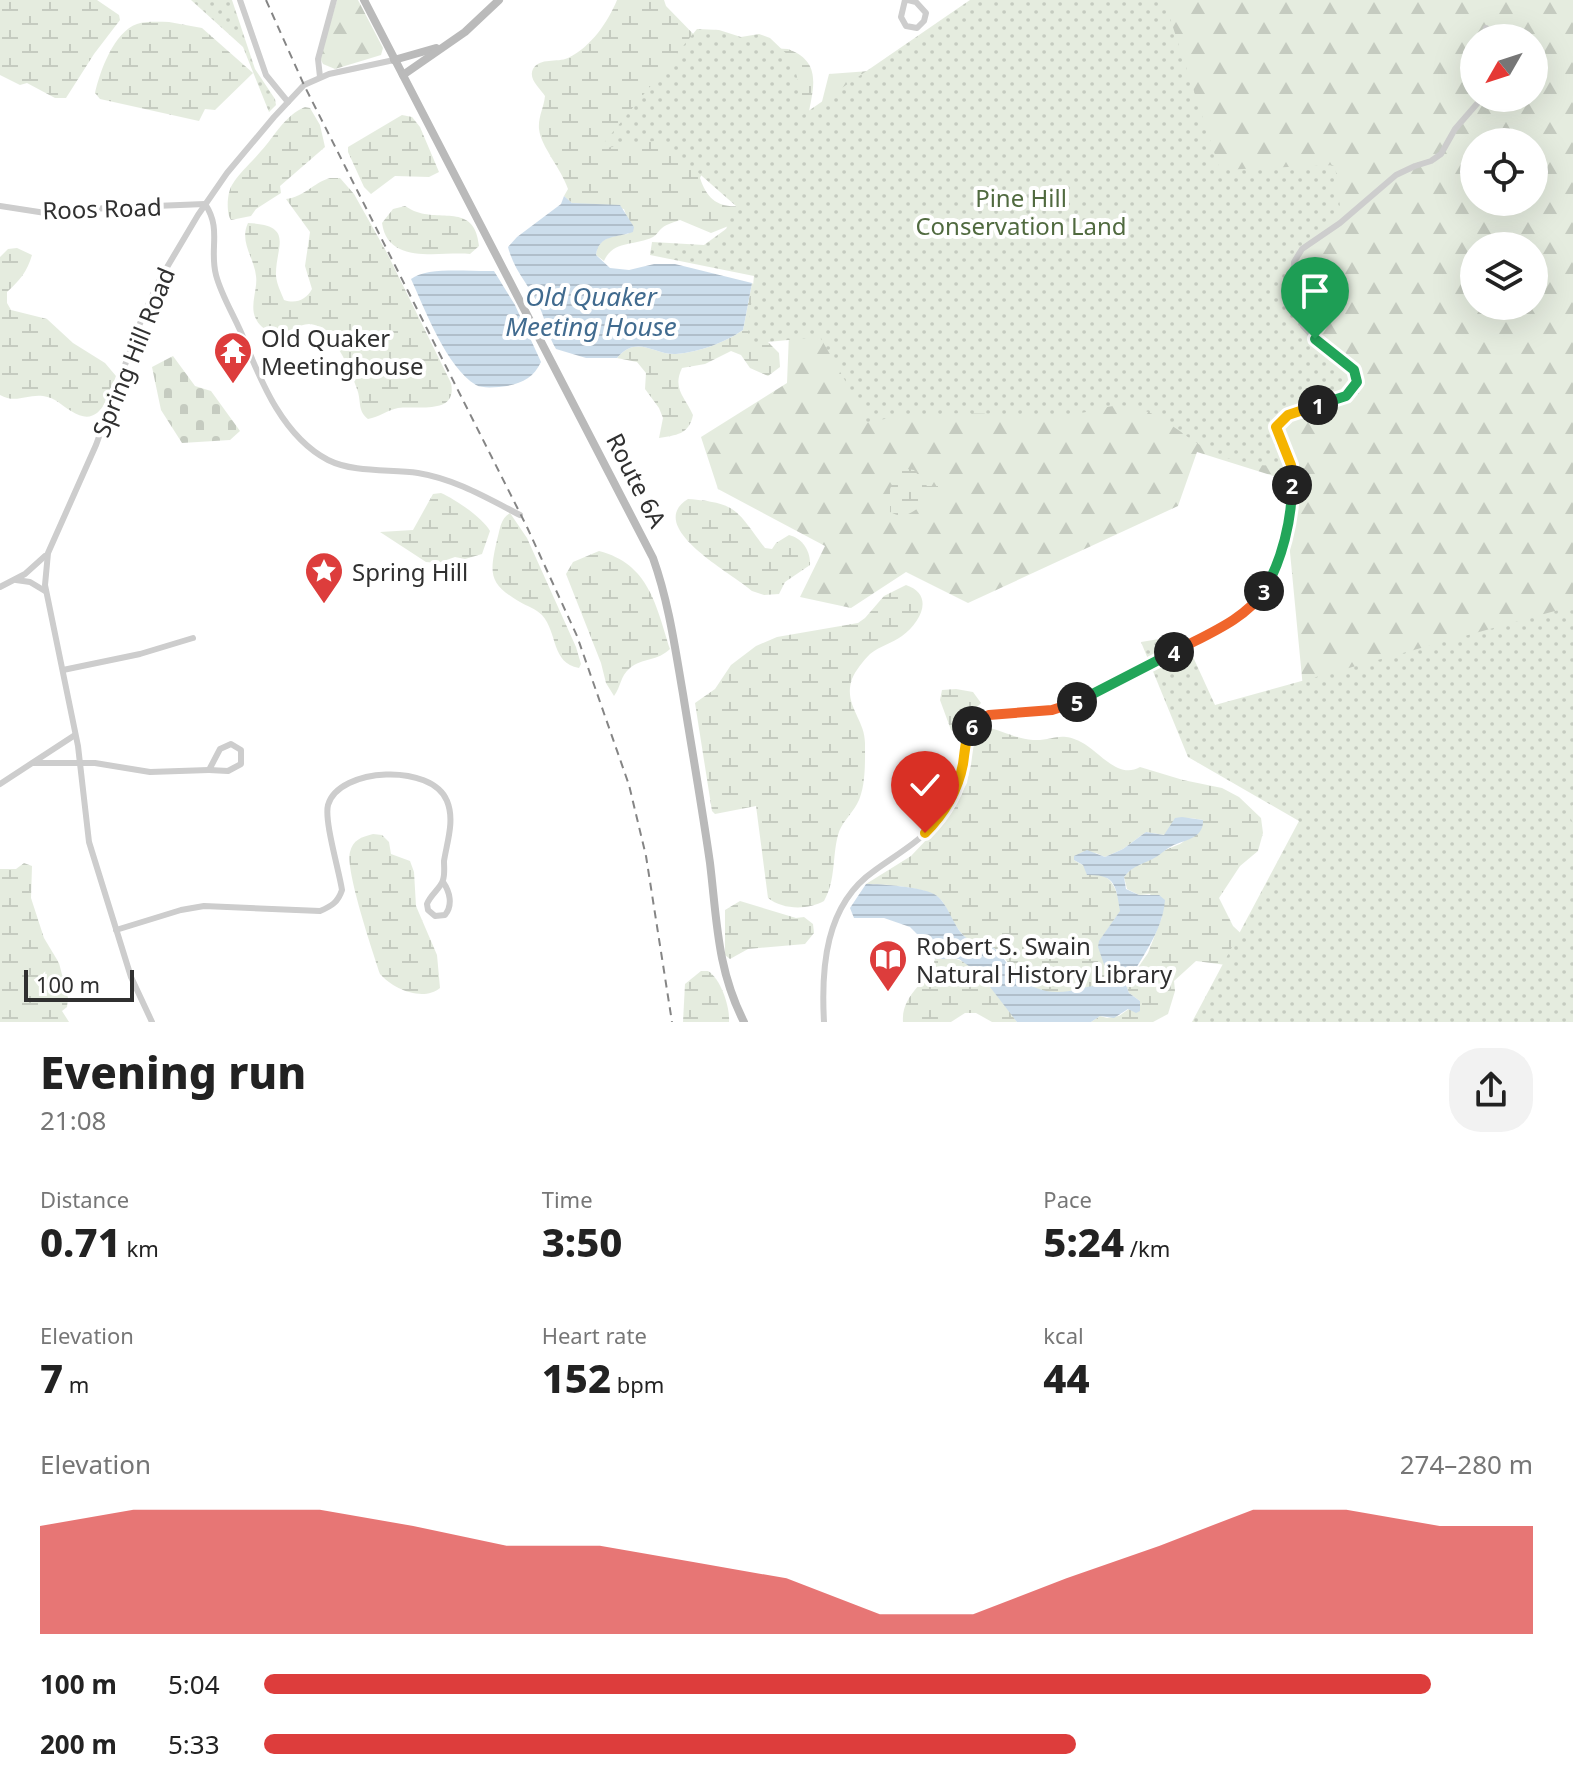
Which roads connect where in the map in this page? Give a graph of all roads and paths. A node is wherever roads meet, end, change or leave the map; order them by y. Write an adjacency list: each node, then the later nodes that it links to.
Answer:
1 (240, 0): 10 (street)
2 (334, 0): 9 (street)
3 (364, 0): 7 (main road, Route 6A)
4 (499, 0): 6 (main road)
5 (907, 0): 5 (street)
6 (441, 47): 7 (main road); 8 (main road)
7 (394, 60): 8 (main road, Route 6A); 9 (street, Spring Hill Road)
8 (403, 75): 29 (main road, Route 6A)
9 (320, 77): 10 (street, Spring Hill Road)
10 (288, 102): 12 (street, Spring Hill Road)
11 (1470, 112): 30 (street)
12 (205, 204): 13 (street, Roos Road); 14 (street); 15 (street, Spring Hill Road)
13 (0, 206)
14 (520, 515)
15 (48, 553): 16 (street); 18 (street, Spring Hill Road)
16 (15, 580): 17 (street); 18 (street)
17 (0, 587)
18 (45, 591): 20 (street, Spring Hill Road)
19 (193, 638): 20 (street)
20 (63, 670): 21 (street, Spring Hill Road)
21 (75, 735): 22 (street, Spring Hill Road); 23 (street)
22 (79, 762): 23 (street); 24 (street); 27 (street, Spring Hill Road)
23 (33, 763): 25 (street)
24 (209, 770): 24 (street)
25 (0, 784)
26 (443, 882): 26 (street); 27 (street)
27 (116, 930): 28 (street, Spring Hill Road)
28 (152, 1022)
29 (744, 1022)
30 (824, 1022)

